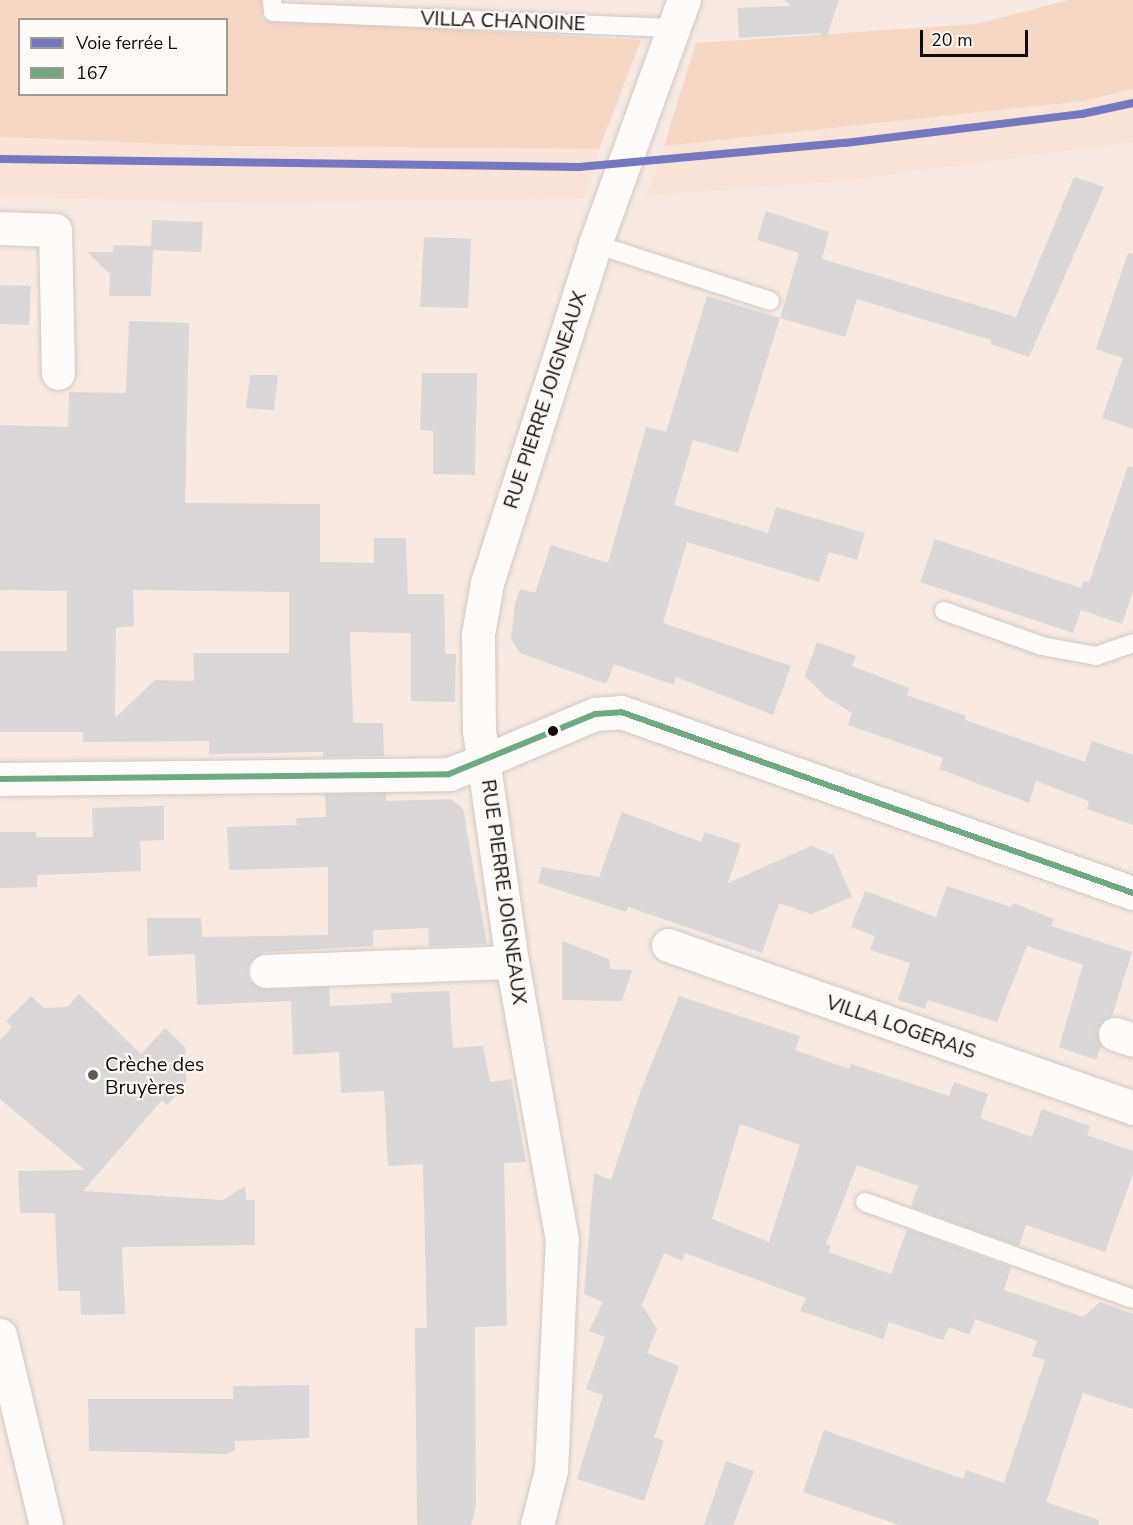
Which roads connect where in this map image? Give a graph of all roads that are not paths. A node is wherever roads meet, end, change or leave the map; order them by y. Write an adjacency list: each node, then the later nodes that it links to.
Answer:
1 (272, 0): 2 (lane, VILLA CHANOINE)
2 (678, 14): 4 (street, RUE PIERRE JOIGNEAUX)
3 (0, 228): 6 (street)
4 (595, 244): 5 (lane); 9 (street, RUE PIERRE JOIGNEAUX)
5 (771, 301)
6 (58, 373)
7 (944, 611): 8 (lane)
8 (1133, 643)
9 (486, 760): 10 (street); 11 (street); 13 (street, RUE PIERRE JOIGNEAUX)
10 (0, 779)
11 (1133, 893)
12 (668, 945): 15 (street, VILLA LOGERAIS)
13 (512, 962): 14 (street); 20 (street, RUE PIERRE JOIGNEAUX)
14 (266, 971)
15 (1133, 1108)
16 (866, 1202): 17 (lane)
17 (1133, 1299)
18 (0, 1335): 19 (street)
19 (46, 1525)
20 (537, 1525)

